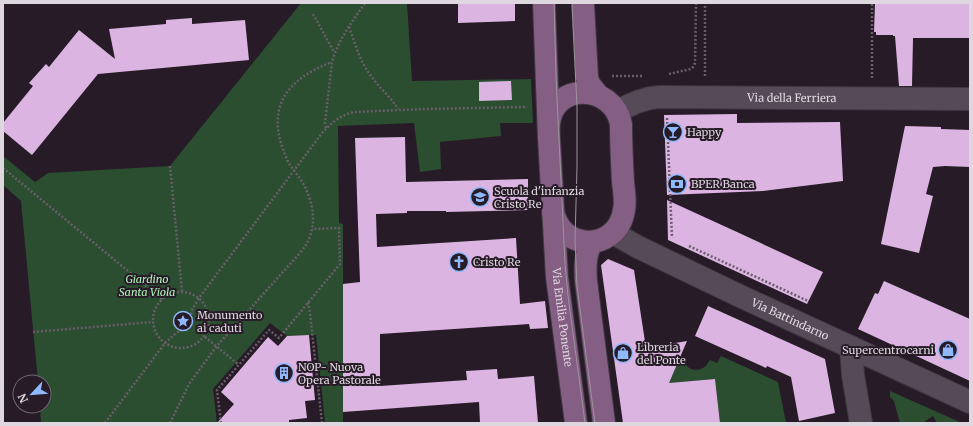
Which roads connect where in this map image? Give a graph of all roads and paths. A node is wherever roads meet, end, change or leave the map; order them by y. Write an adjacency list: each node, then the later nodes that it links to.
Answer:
1 (365, 3): 8 (path)
2 (544, 3): 21 (main road, Via Emilia Ponente)
3 (583, 3): 15 (main road)
4 (696, 3): 11 (path)
5 (705, 3): 13 (path)
6 (872, 3): 14 (path)
7 (313, 14): 9 (path)
8 (349, 27): 9 (path); 18 (path)
9 (334, 53): 10 (path)
10 (332, 62): 22 (path); 25 (path)
11 (679, 72)
12 (644, 76): 15 (path)
13 (705, 76)
14 (872, 79)
15 (602, 86): 19 (main road); 21 (main road, Via Emilia Ponente)
16 (970, 100): 19 (street, Via della Ferriera)
17 (532, 106): 18 (path)
18 (399, 110): 22 (path)
19 (617, 112): 28 (main road)
20 (667, 115): 30 (path)
21 (548, 127): 26 (main road, Via Emilia Ponente)
22 (326, 128): 25 (path)
23 (170, 166): 34 (path)
24 (3, 168): 36 (path)
25 (294, 171): 27 (path); 35 (path)
26 (553, 211): 32 (main road, Via Emilia Ponente); 51 (main road, Via Emilia Ponente)
27 (312, 228): 37 (path); 43 (path)
28 (613, 233): 32 (main road); 44 (street, Via Battindarno)
29 (668, 236): 30 (path)
30 (672, 238): 31 (path)
31 (679, 241)
32 (592, 242): 52 (main road)
33 (685, 244): 38 (path)
34 (182, 292): 35 (path); 36 (path)
35 (199, 298): 41 (path); 42 (path)
36 (162, 299): 39 (path)
37 (308, 302): 45 (path); 50 (path)
38 (808, 302)
39 (153, 322): 40 (path); 42 (path)
40 (33, 332)
41 (205, 336): 42 (path); 43 (path)
42 (165, 343): 47 (path)
43 (216, 346): 45 (path); 48 (path)
44 (851, 347): 46 (street, Via Battindarno); 53 (street)
45 (239, 365): 49 (path)
46 (970, 402)
47 (105, 423)
48 (170, 423)
49 (221, 423)
50 (322, 423)
51 (576, 423)
52 (604, 423)
53 (861, 423)

